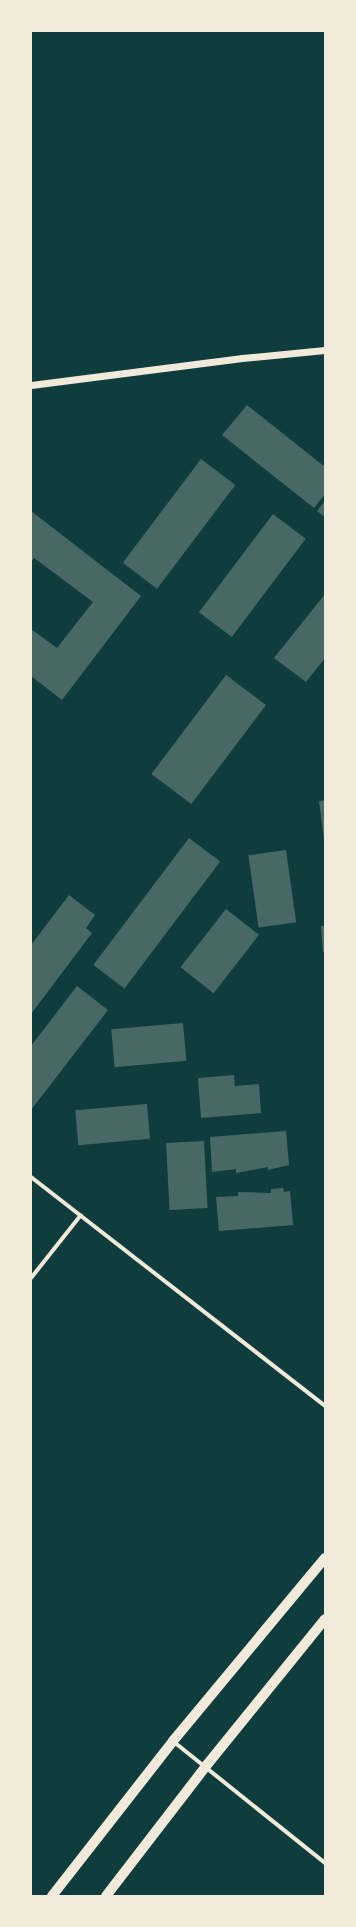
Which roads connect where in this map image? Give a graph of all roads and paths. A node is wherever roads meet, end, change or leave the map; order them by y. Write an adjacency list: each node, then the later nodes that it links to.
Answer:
1 (325, 350): 2 (street)
2 (31, 385)
3 (31, 1177): 4 (street)
4 (81, 1215): 5 (street); 6 (street)
5 (31, 1278)
6 (325, 1406)
7 (325, 1558): 9 (main road)
8 (325, 1619): 10 (main road)
9 (173, 1742): 10 (street); 12 (main road)
10 (206, 1766): 11 (street); 13 (main road)
11 (325, 1863)
12 (52, 1896)
13 (106, 1896)

